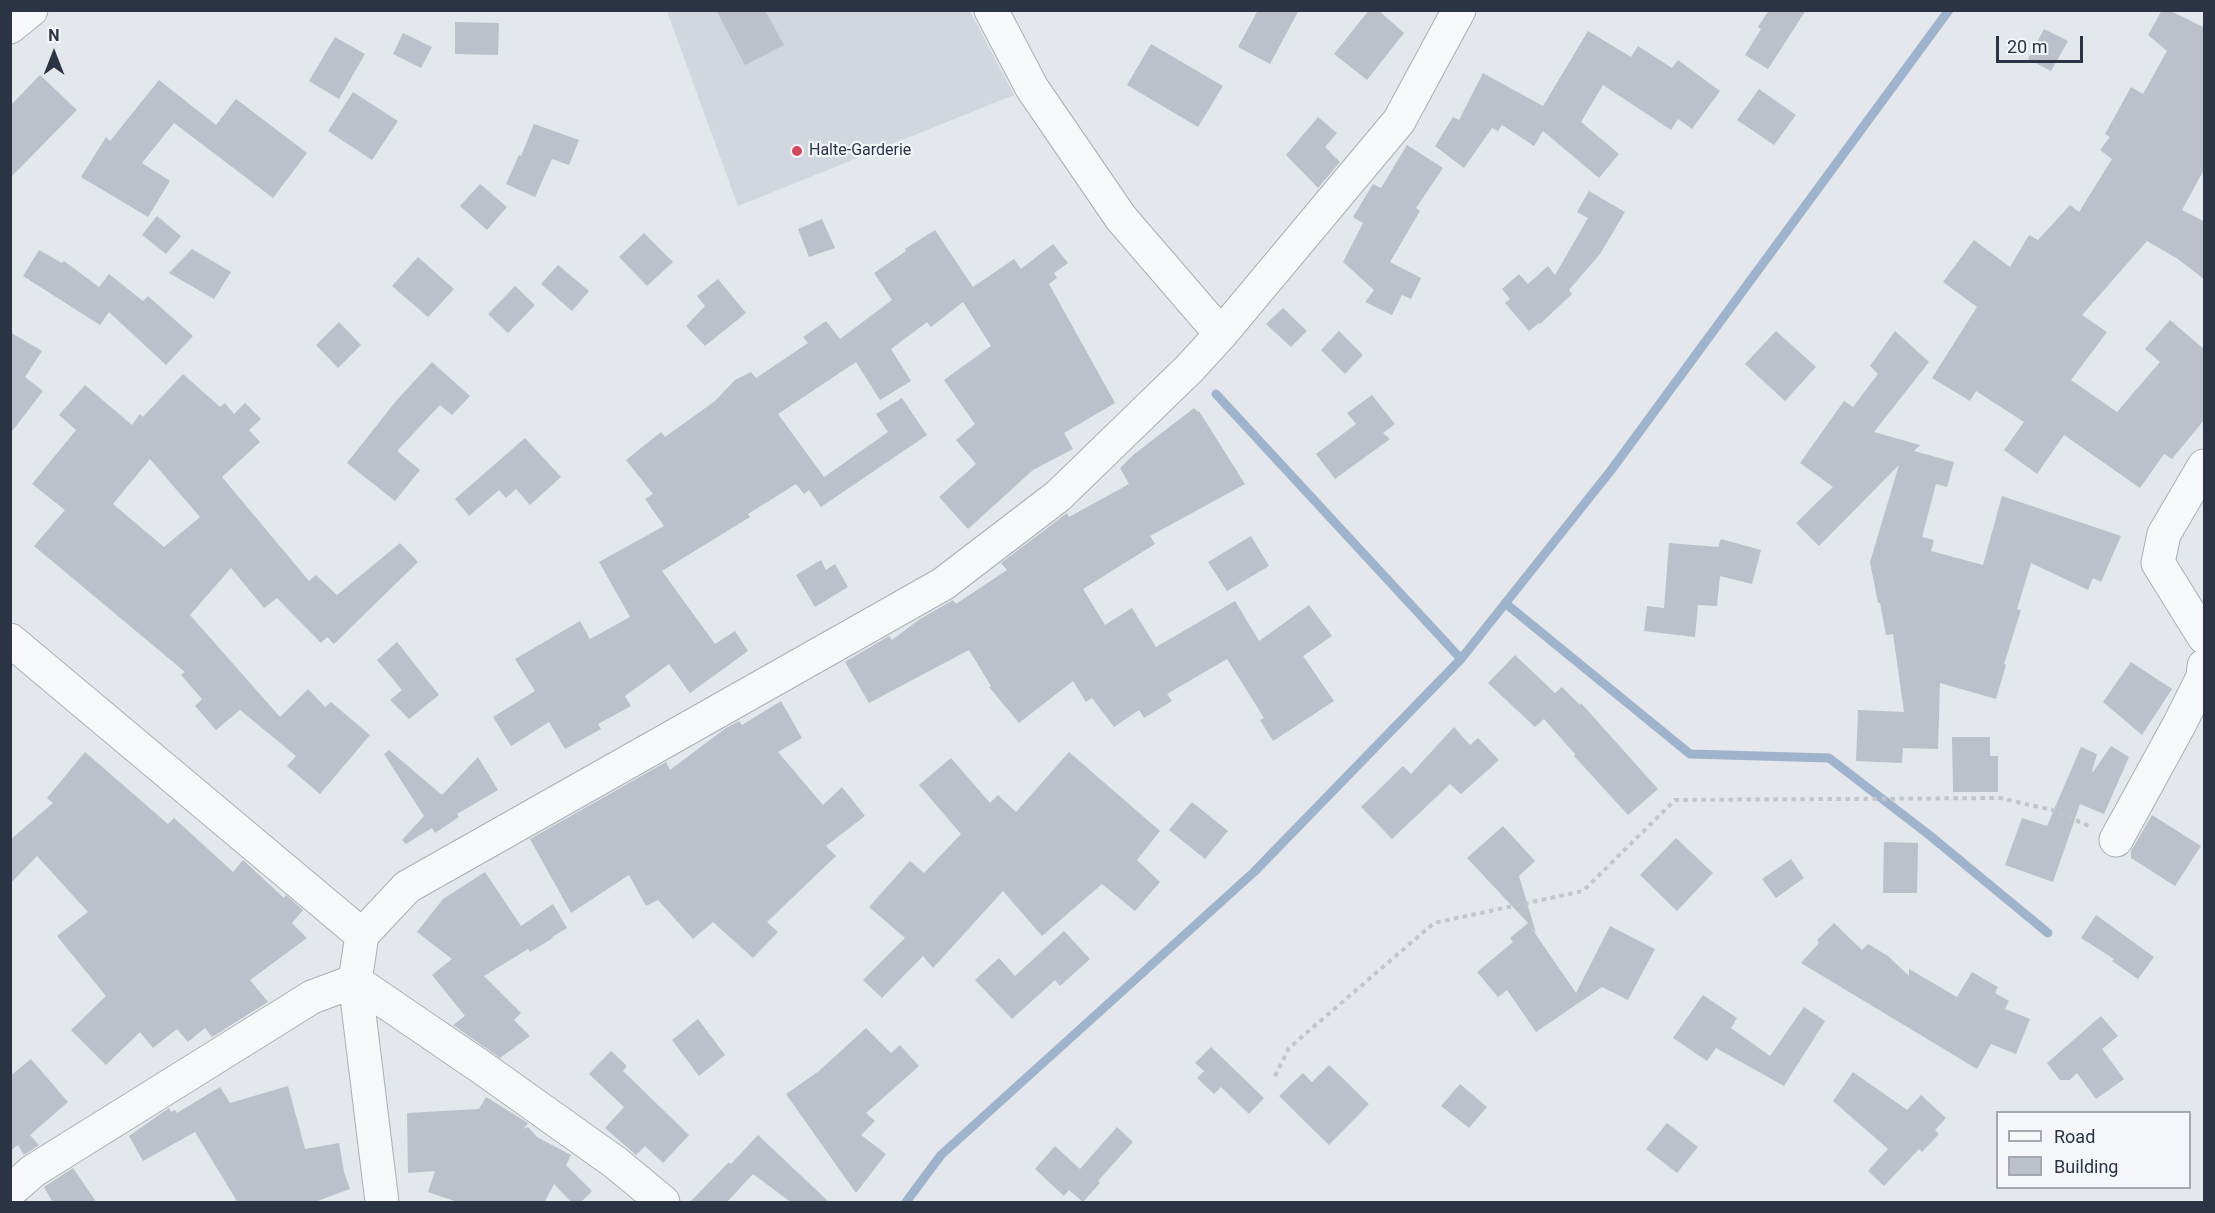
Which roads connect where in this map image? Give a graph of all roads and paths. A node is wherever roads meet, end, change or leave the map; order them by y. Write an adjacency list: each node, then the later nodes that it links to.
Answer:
1 (31, 10): 4 (street)
2 (991, 10): 5 (street)
3 (1459, 10): 5 (street)
4 (10, 27)
5 (1221, 334): 11 (street)
6 (2205, 466): 7 (street)
7 (2205, 637)
8 (10, 640): 11 (street)
9 (2205, 666): 10 (street)
10 (2116, 840): 13 (path)
11 (362, 934): 12 (street)
12 (355, 981): 14 (street); 15 (street); 16 (street)
13 (1275, 1076)
14 (10, 1191)
15 (382, 1203)
16 (663, 1203)

